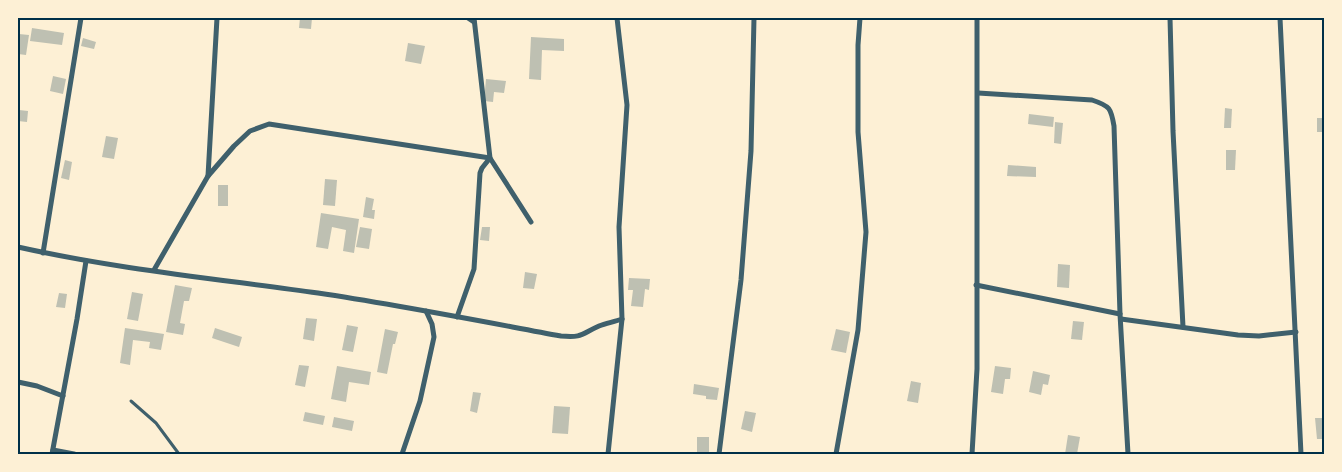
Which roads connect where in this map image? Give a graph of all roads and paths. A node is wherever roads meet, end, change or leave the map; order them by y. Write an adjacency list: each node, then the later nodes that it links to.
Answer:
1 (81, 18): 16 (street)
2 (217, 18): 13 (street)
3 (468, 18): 10 (street)
4 (618, 18): 23 (street)
5 (754, 18): 34 (street)
6 (860, 18): 35 (street)
7 (977, 18): 11 (street)
8 (1170, 18): 24 (street)
9 (1280, 18): 25 (street)
10 (474, 20): 12 (street)
11 (978, 93): 19 (street); 21 (street)
12 (490, 158): 13 (street); 14 (street); 22 (street)
13 (208, 176): 18 (street)
14 (531, 222)
15 (18, 247): 16 (street)
16 (44, 253): 17 (street)
17 (86, 261): 18 (street); 27 (street)
18 (154, 270): 20 (street)
19 (976, 285): 21 (street); 36 (street)
20 (426, 310): 22 (street); 32 (street)
21 (1120, 316): 24 (street); 37 (street)
22 (457, 317): 23 (street)
23 (622, 319): 33 (street)
24 (1183, 327): 25 (street)
25 (1296, 332): 38 (street)
26 (18, 382): 27 (street)
27 (63, 396): 29 (street)
28 (131, 401): 31 (lane)
29 (52, 452): 30 (street)
30 (74, 454)
31 (179, 454)
32 (402, 454)
33 (608, 454)
34 (719, 454)
35 (836, 454)
36 (972, 454)
37 (1128, 454)
38 (1301, 454)

